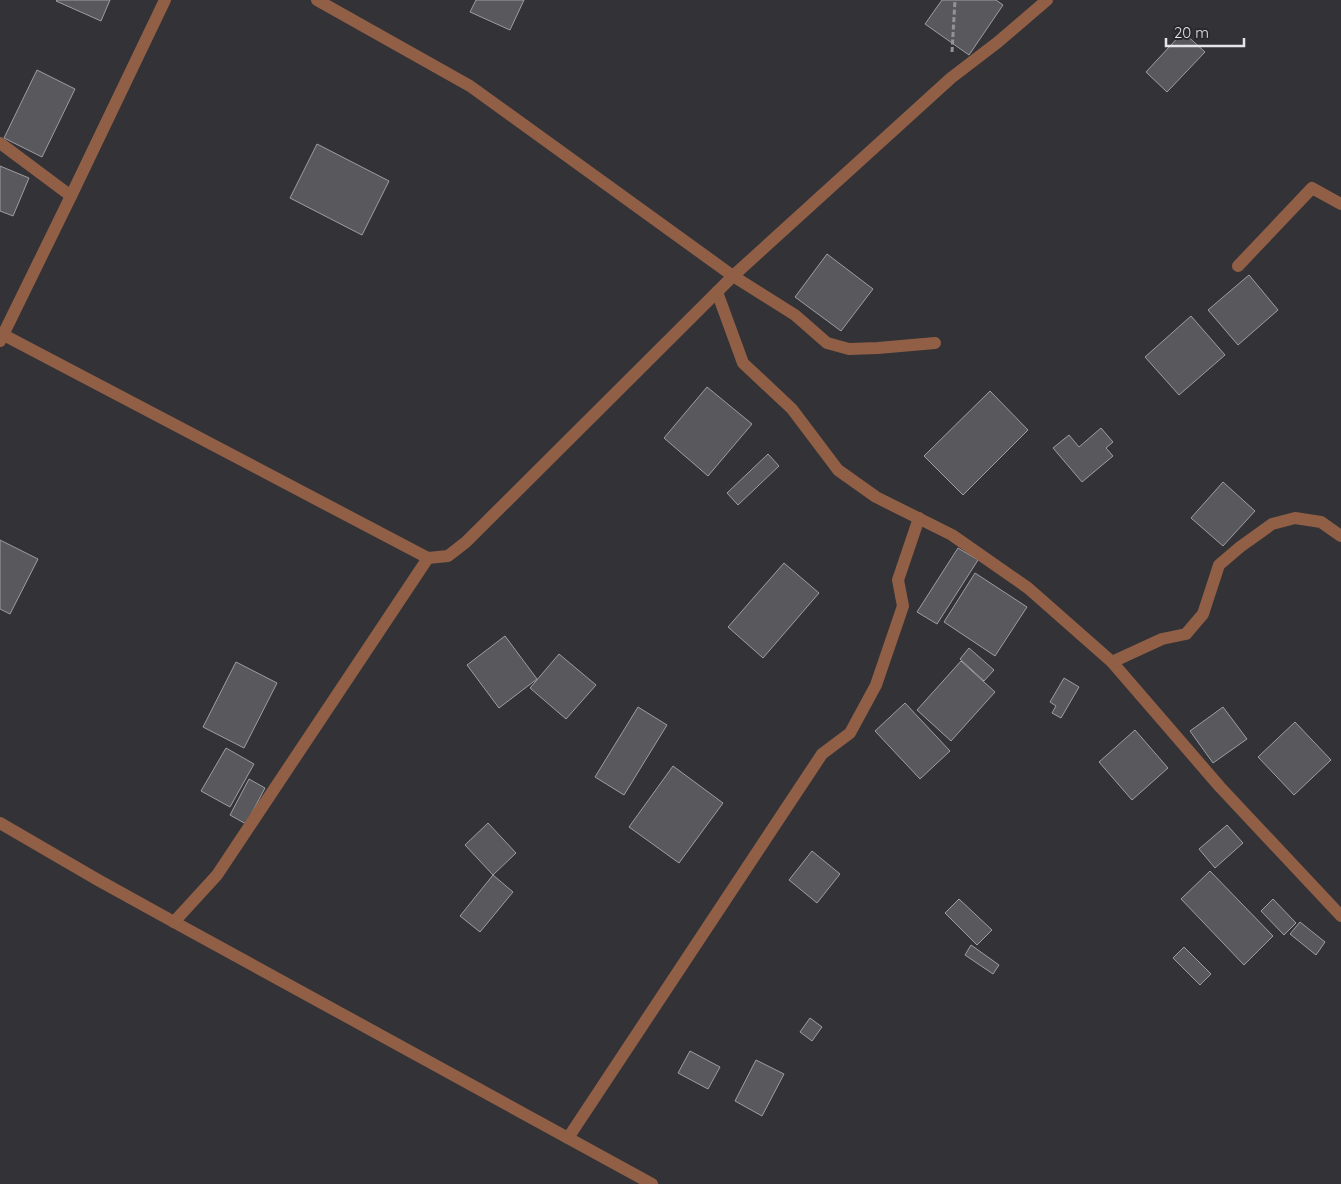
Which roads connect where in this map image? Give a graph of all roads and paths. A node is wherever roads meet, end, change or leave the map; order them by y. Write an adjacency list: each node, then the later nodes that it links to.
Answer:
1 (165, 0): 7 (street)
2 (317, 0): 10 (street)
3 (955, 0): 5 (path)
4 (1047, 0): 5 (street)
5 (951, 78): 10 (street)
6 (0, 144): 7 (street)
7 (71, 196): 12 (street)
8 (1341, 204): 9 (street)
9 (1238, 266)
10 (733, 276): 11 (street); 13 (street)
11 (717, 292): 14 (street); 16 (street)
12 (1, 336): 16 (street)
13 (935, 343)
14 (918, 518): 17 (street); 21 (street)
15 (1341, 536): 17 (street)
16 (428, 558): 20 (street)
17 (1112, 662): 19 (street)
18 (0, 823): 20 (street)
19 (1341, 916)
20 (174, 922): 21 (street)
21 (568, 1138): 22 (street)
22 (652, 1184)

